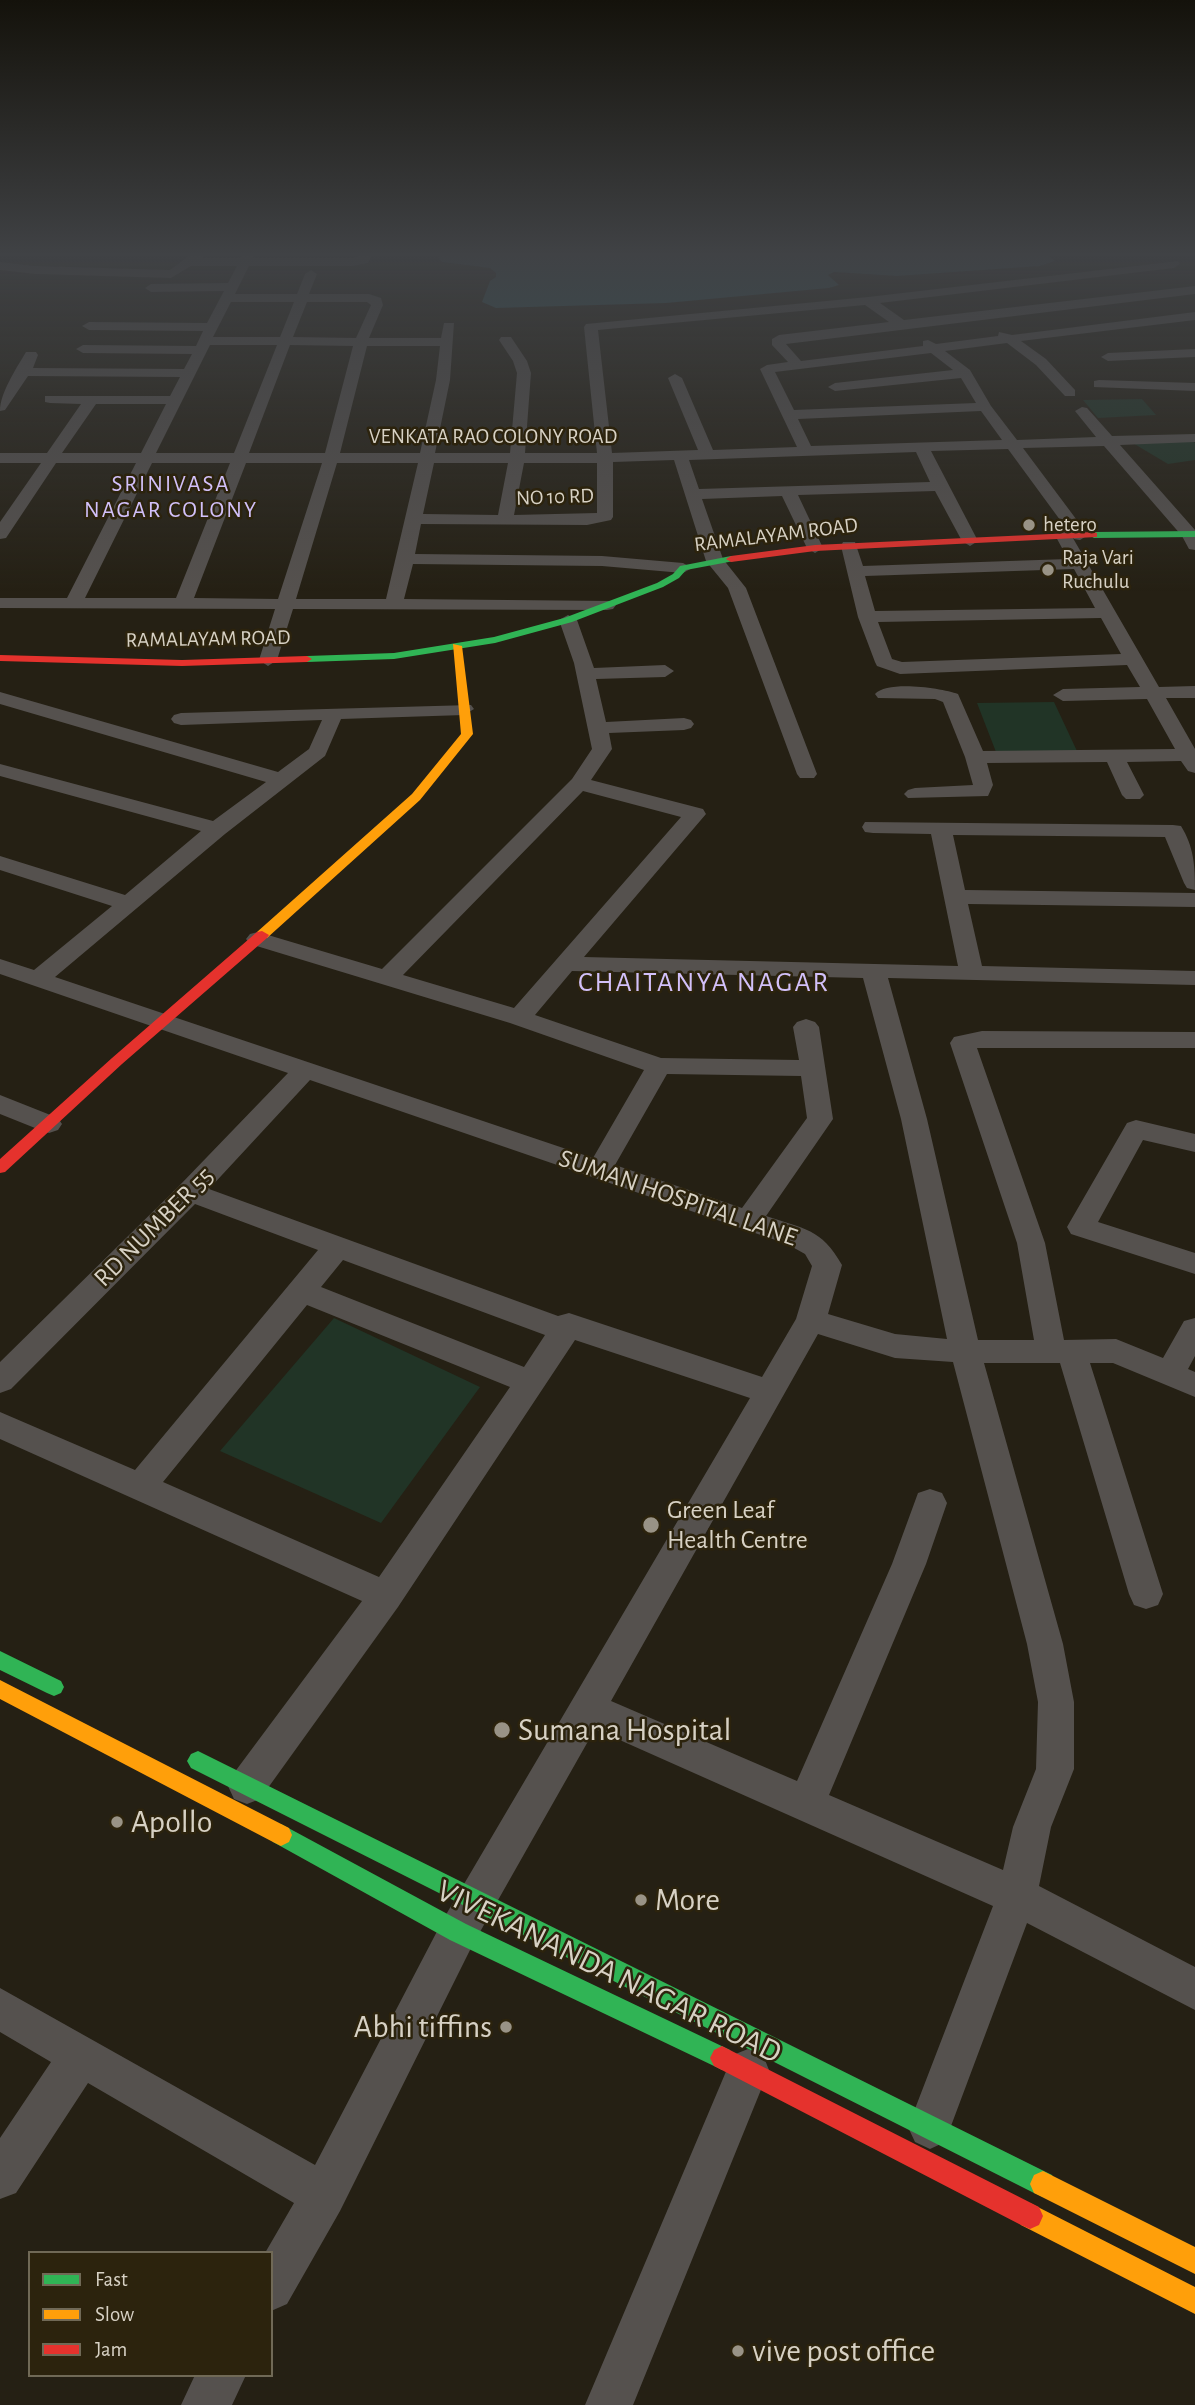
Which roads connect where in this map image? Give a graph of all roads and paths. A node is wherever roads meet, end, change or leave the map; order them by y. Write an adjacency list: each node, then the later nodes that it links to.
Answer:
1 (26, 367): 12 (street)
2 (193, 367): 13 (street)
3 (275, 367): 39 (street)
4 (354, 367): 40 (street)
5 (444, 367): 36 (street)
6 (522, 367): 41 (street)
7 (596, 367): 42 (street, NO 10 RD)
8 (786, 367): 27 (street)
9 (958, 367): 14 (street)
10 (1046, 367): 20 (street)
11 (1113, 367): 17 (street)
12 (24, 372): 13 (street); 24 (street)
13 (190, 373): 23 (street)
14 (965, 373): 18 (street); 25 (street)
15 (675, 379): 34 (street)
16 (1099, 384): 17 (street)
17 (1125, 384): 19 (street)
18 (835, 387)
19 (1195, 387)
20 (1070, 393)
21 (50, 399): 22 (street)
22 (91, 400): 23 (street); 38 (street)
23 (176, 400): 35 (street)
24 (0, 406)
25 (985, 407): 27 (street); 30 (street)
26 (1082, 411): 29 (street)
27 (787, 415): 32 (street)
28 (1195, 439): 29 (street, VENKATA RAO COLONY ROAD)
29 (1107, 441): 30 (street, VENKATA RAO COLONY ROAD); 50 (street)
30 (1012, 444): 31 (street, VENKATA RAO COLONY ROAD); 49 (street)
31 (921, 447): 32 (street, VENKATA RAO COLONY ROAD); 43 (street)
32 (806, 451): 34 (street, VENKATA RAO COLONY ROAD)
33 (680, 456): 34 (street, VENKATA RAO COLONY ROAD); 42 (street, VENKATA RAO COLONY ROAD); 45 (street)
34 (708, 456)
35 (147, 457): 38 (street, VENKATA RAO COLONY ROAD); 39 (street, VENKATA RAO COLONY ROAD); 60 (street)
36 (426, 457): 40 (street, VENKATA RAO COLONY ROAD); 41 (street, VENKATA RAO COLONY ROAD); 46 (street)
37 (0, 458): 38 (street, VENKATA RAO COLONY ROAD)
38 (51, 458): 48 (street)
39 (240, 458): 40 (street, VENKATA RAO COLONY ROAD); 61 (street)
40 (331, 458): 62 (street)
41 (517, 458): 42 (street, VENKATA RAO COLONY ROAD); 47 (street)
42 (604, 458): 47 (street, NO 10 RD)
43 (940, 486): 44 (street); 51 (street)
44 (788, 492): 45 (street); 53 (street)
45 (695, 494): 55 (street)
46 (414, 519): 47 (street, NO 10 RD); 54 (street)
47 (505, 519)
48 (0, 534)
49 (1072, 536): 50 (street, RAMALAYAM ROAD); 51 (street, RAMALAYAM ROAD); 56 (street)
50 (1193, 538)
51 (971, 541): 52 (street, RAMALAYAM ROAD)
52 (849, 546): 53 (street, RAMALAYAM ROAD); 58 (street)
53 (815, 548): 55 (street, RAMALAYAM ROAD)
54 (406, 559): 57 (street); 63 (street)
55 (715, 561): 57 (street, RAMALAYAM ROAD); 88 (street)
56 (1081, 564): 58 (street); 65 (street)
57 (683, 568): 64 (street, RAMALAYAM ROAD)
58 (855, 570): 66 (street)
59 (0, 603): 60 (street)
60 (72, 604): 61 (street)
61 (183, 604): 62 (street)
62 (285, 605): 63 (street); 71 (street)
63 (393, 605): 64 (street)
64 (607, 606): 67 (street, RAMALAYAM ROAD)
65 (1106, 612): 66 (street); 70 (street)
66 (867, 617): 70 (street)
67 (568, 620): 68 (street, RAMALAYAM ROAD); 73 (street)
68 (457, 646): 71 (street, RAMALAYAM ROAD); 79 (street)
69 (0, 658): 71 (street, RAMALAYAM ROAD)
70 (1135, 659): 75 (street)
71 (268, 660)
72 (665, 671): 73 (street)
73 (586, 674): 83 (street)
74 (1195, 692): 75 (street)
75 (1152, 693): 77 (street); 86 (street)
76 (885, 694): 85 (street)
77 (1063, 695)
78 (0, 698): 89 (street)
79 (464, 709): 80 (street); 103 (street)
80 (331, 714): 81 (street); 89 (street)
81 (181, 719)
82 (684, 724): 83 (street)
83 (597, 728): 90 (street)
84 (1114, 755): 85 (street); 86 (street); 92 (street)
85 (975, 757): 91 (street)
86 (1192, 761)
87 (0, 770): 95 (street)
88 (807, 774)
89 (282, 780): 95 (street)
90 (579, 783): 104 (street); 108 (street)
91 (915, 794)
92 (1133, 795)
93 (873, 827): 94 (street)
94 (941, 828): 96 (street); 100 (street)
95 (217, 829): 102 (street)
96 (1173, 831): 97 (street); 99 (street)
97 (1195, 831)
98 (0, 863): 102 (street)
99 (1195, 883)
100 (958, 897): 101 (street); 107 (street)
101 (1195, 900)
102 (130, 904): 110 (street)
103 (258, 939): 108 (street); 112 (street)
104 (565, 964): 106 (street); 111 (street)
105 (0, 966): 110 (street, SUMAN HOSPITAL LANE)
106 (874, 973): 107 (street); 132 (street)
107 (972, 975): 109 (street)
108 (387, 978): 111 (street)
109 (1195, 978)
110 (38, 979): 112 (street, SUMAN HOSPITAL LANE)
111 (519, 1018): 115 (street)
112 (162, 1022): 117 (street, SUMAN HOSPITAL LANE); 119 (street)
113 (806, 1027): 116 (street)
114 (1195, 1040): 131 (street)
115 (659, 1066): 116 (street); 122 (street)
116 (813, 1068): 124 (street)
117 (305, 1070): 122 (street, SUMAN HOSPITAL LANE); 123 (street, RD NUMBER 55)
118 (0, 1104): 119 (street)
119 (49, 1124): 121 (street)
120 (1195, 1143): 126 (street)
121 (0, 1168)
122 (599, 1170): 124 (street, SUMAN HOSPITAL LANE)
123 (190, 1192): 125 (street); 134 (street, RD NUMBER 55)
124 (748, 1221): 128 (street, SUMAN HOSPITAL LANE)
125 (338, 1247): 127 (street); 130 (street)
126 (1195, 1264)
127 (302, 1291): 135 (street); 138 (street)
128 (811, 1320): 132 (street); 136 (street, SUMAN HOSPITAL LANE)
129 (1195, 1329): 133 (street)
130 (566, 1331): 135 (street); 136 (street)
131 (1061, 1350): 132 (street); 133 (street); 140 (street)
132 (965, 1352): 149 (street)
133 (1183, 1379)
134 (0, 1381)
135 (530, 1382): 141 (street)
136 (770, 1392): 145 (street, SUMAN HOSPITAL LANE)
137 (0, 1425): 138 (street)
138 (140, 1487): 141 (street)
139 (930, 1503): 148 (street)
140 (1146, 1594)
141 (386, 1596): 147 (street)
142 (0, 1660): 144 (street)
143 (0, 1689): 150 (street, VIVEKANANDA NAGAR ROAD)
144 (74, 1698)
145 (587, 1708): 148 (street); 150 (street, SUMAN HOSPITAL LANE)
146 (186, 1754): 147 (street, VIVEKANANDA NAGAR ROAD)
147 (247, 1786): 150 (street, VIVEKANANDA NAGAR ROAD)
148 (806, 1803): 149 (street)
149 (1017, 1896): 151 (street); 155 (street)
150 (466, 1917): 154 (street, VIVEKANANDA NAGAR ROAD); 155 (street, VIVEKANANDA NAGAR ROAD); 157 (street, SUMAN HOSPITAL LANE)
151 (1195, 1989)
152 (0, 2009): 153 (street)
153 (81, 2055): 156 (street); 157 (street)
154 (748, 2070): 160 (street, VIVEKANANDA NAGAR ROAD); 162 (street)
155 (930, 2127): 158 (street, VIVEKANANDA NAGAR ROAD)
156 (0, 2176)
157 (324, 2195): 159 (street, SUMAN HOSPITAL LANE)
158 (1195, 2262)
159 (273, 2284)
160 (1195, 2301)
161 (221, 2377): 163 (street)
162 (611, 2404)
163 (205, 2405)

